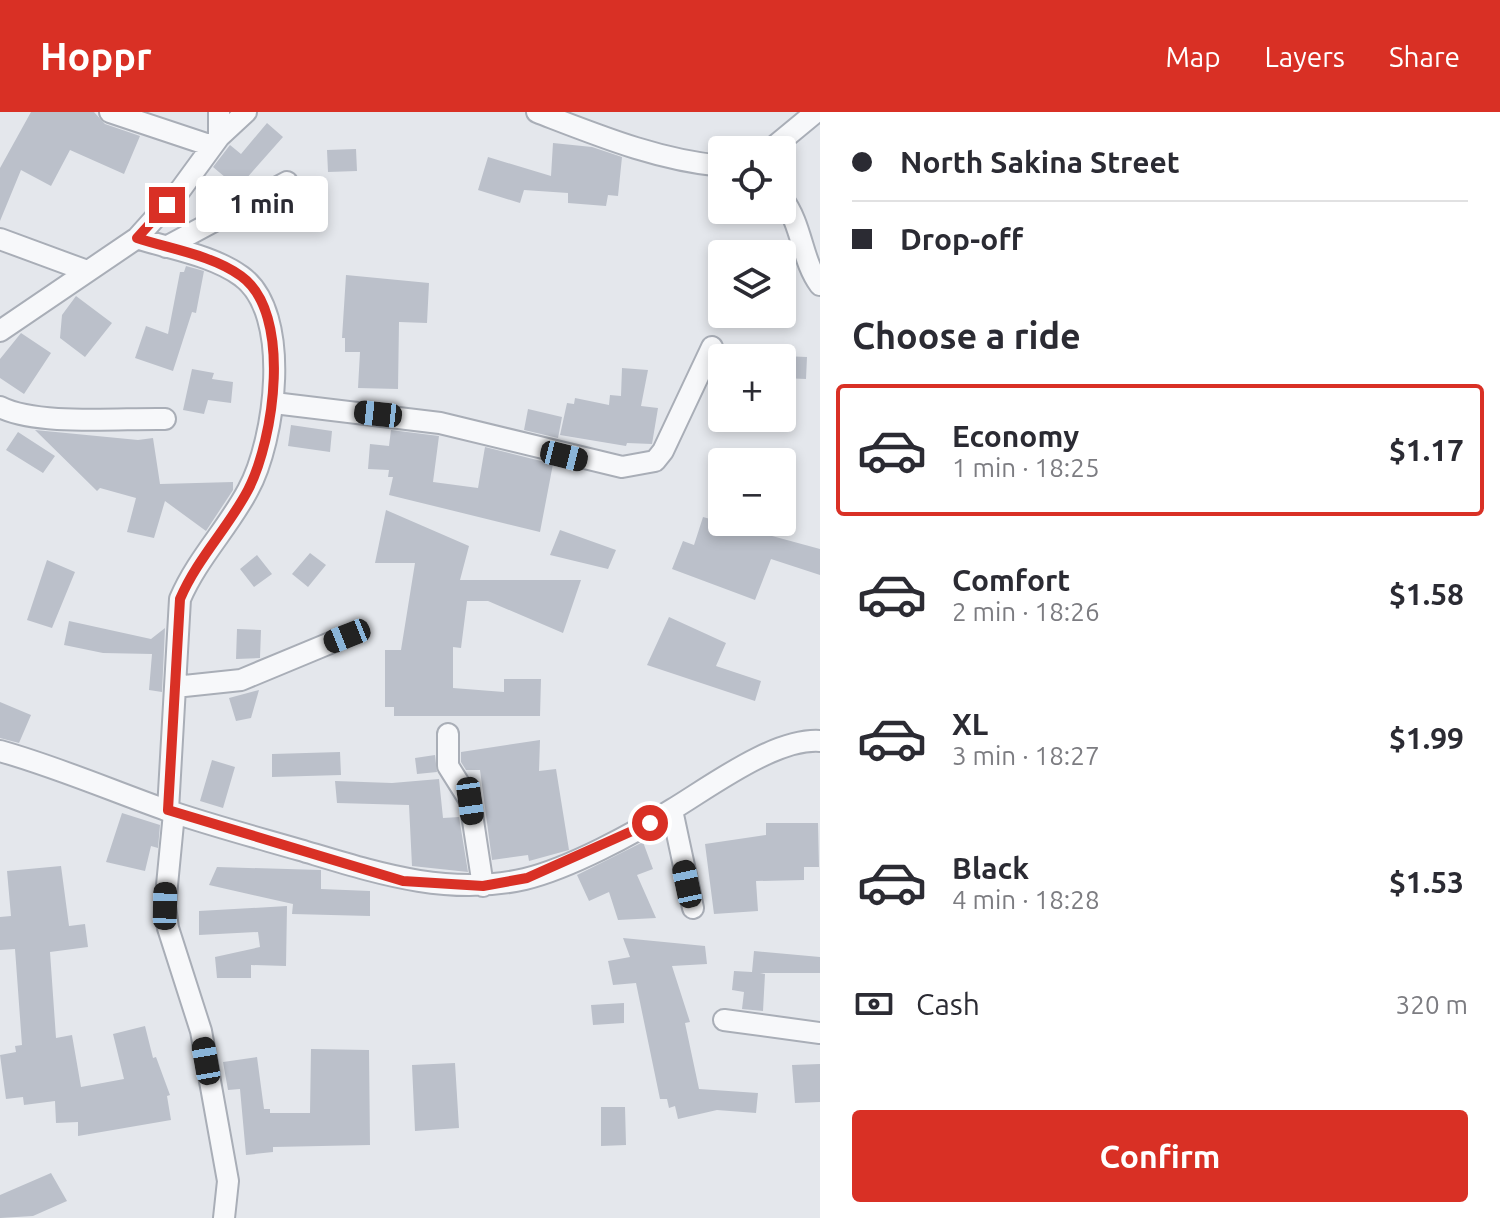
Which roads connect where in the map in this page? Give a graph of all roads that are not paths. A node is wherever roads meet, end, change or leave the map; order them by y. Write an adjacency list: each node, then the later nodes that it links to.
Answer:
1 (110, 112): 7 (street)
2 (219, 112): 7 (street)
3 (246, 112): 7 (street)
4 (537, 112): 8 (street)
5 (816, 112): 6 (street)
6 (787, 136)
7 (215, 141): 11 (street)
8 (708, 165)
9 (287, 182): 13 (street)
10 (796, 222): 15 (street)
11 (137, 238): 13 (street); 14 (street)
12 (0, 239): 14 (street)
13 (166, 247): 18 (street)
14 (87, 271): 16 (street)
15 (820, 285)
16 (0, 331)
17 (708, 355): 18 (street)
18 (274, 403): 22 (street)
19 (0, 407): 20 (street)
20 (165, 419)
21 (347, 636): 22 (street)
22 (175, 687): 27 (street)
23 (448, 734): 28 (street)
24 (820, 741): 26 (street)
25 (0, 751): 27 (street)
26 (672, 810): 28 (street); 29 (street)
27 (171, 812): 28 (street); 32 (street)
28 (483, 886)
29 (693, 908)
30 (724, 1020): 31 (street)
31 (820, 1033)
32 (224, 1218)

